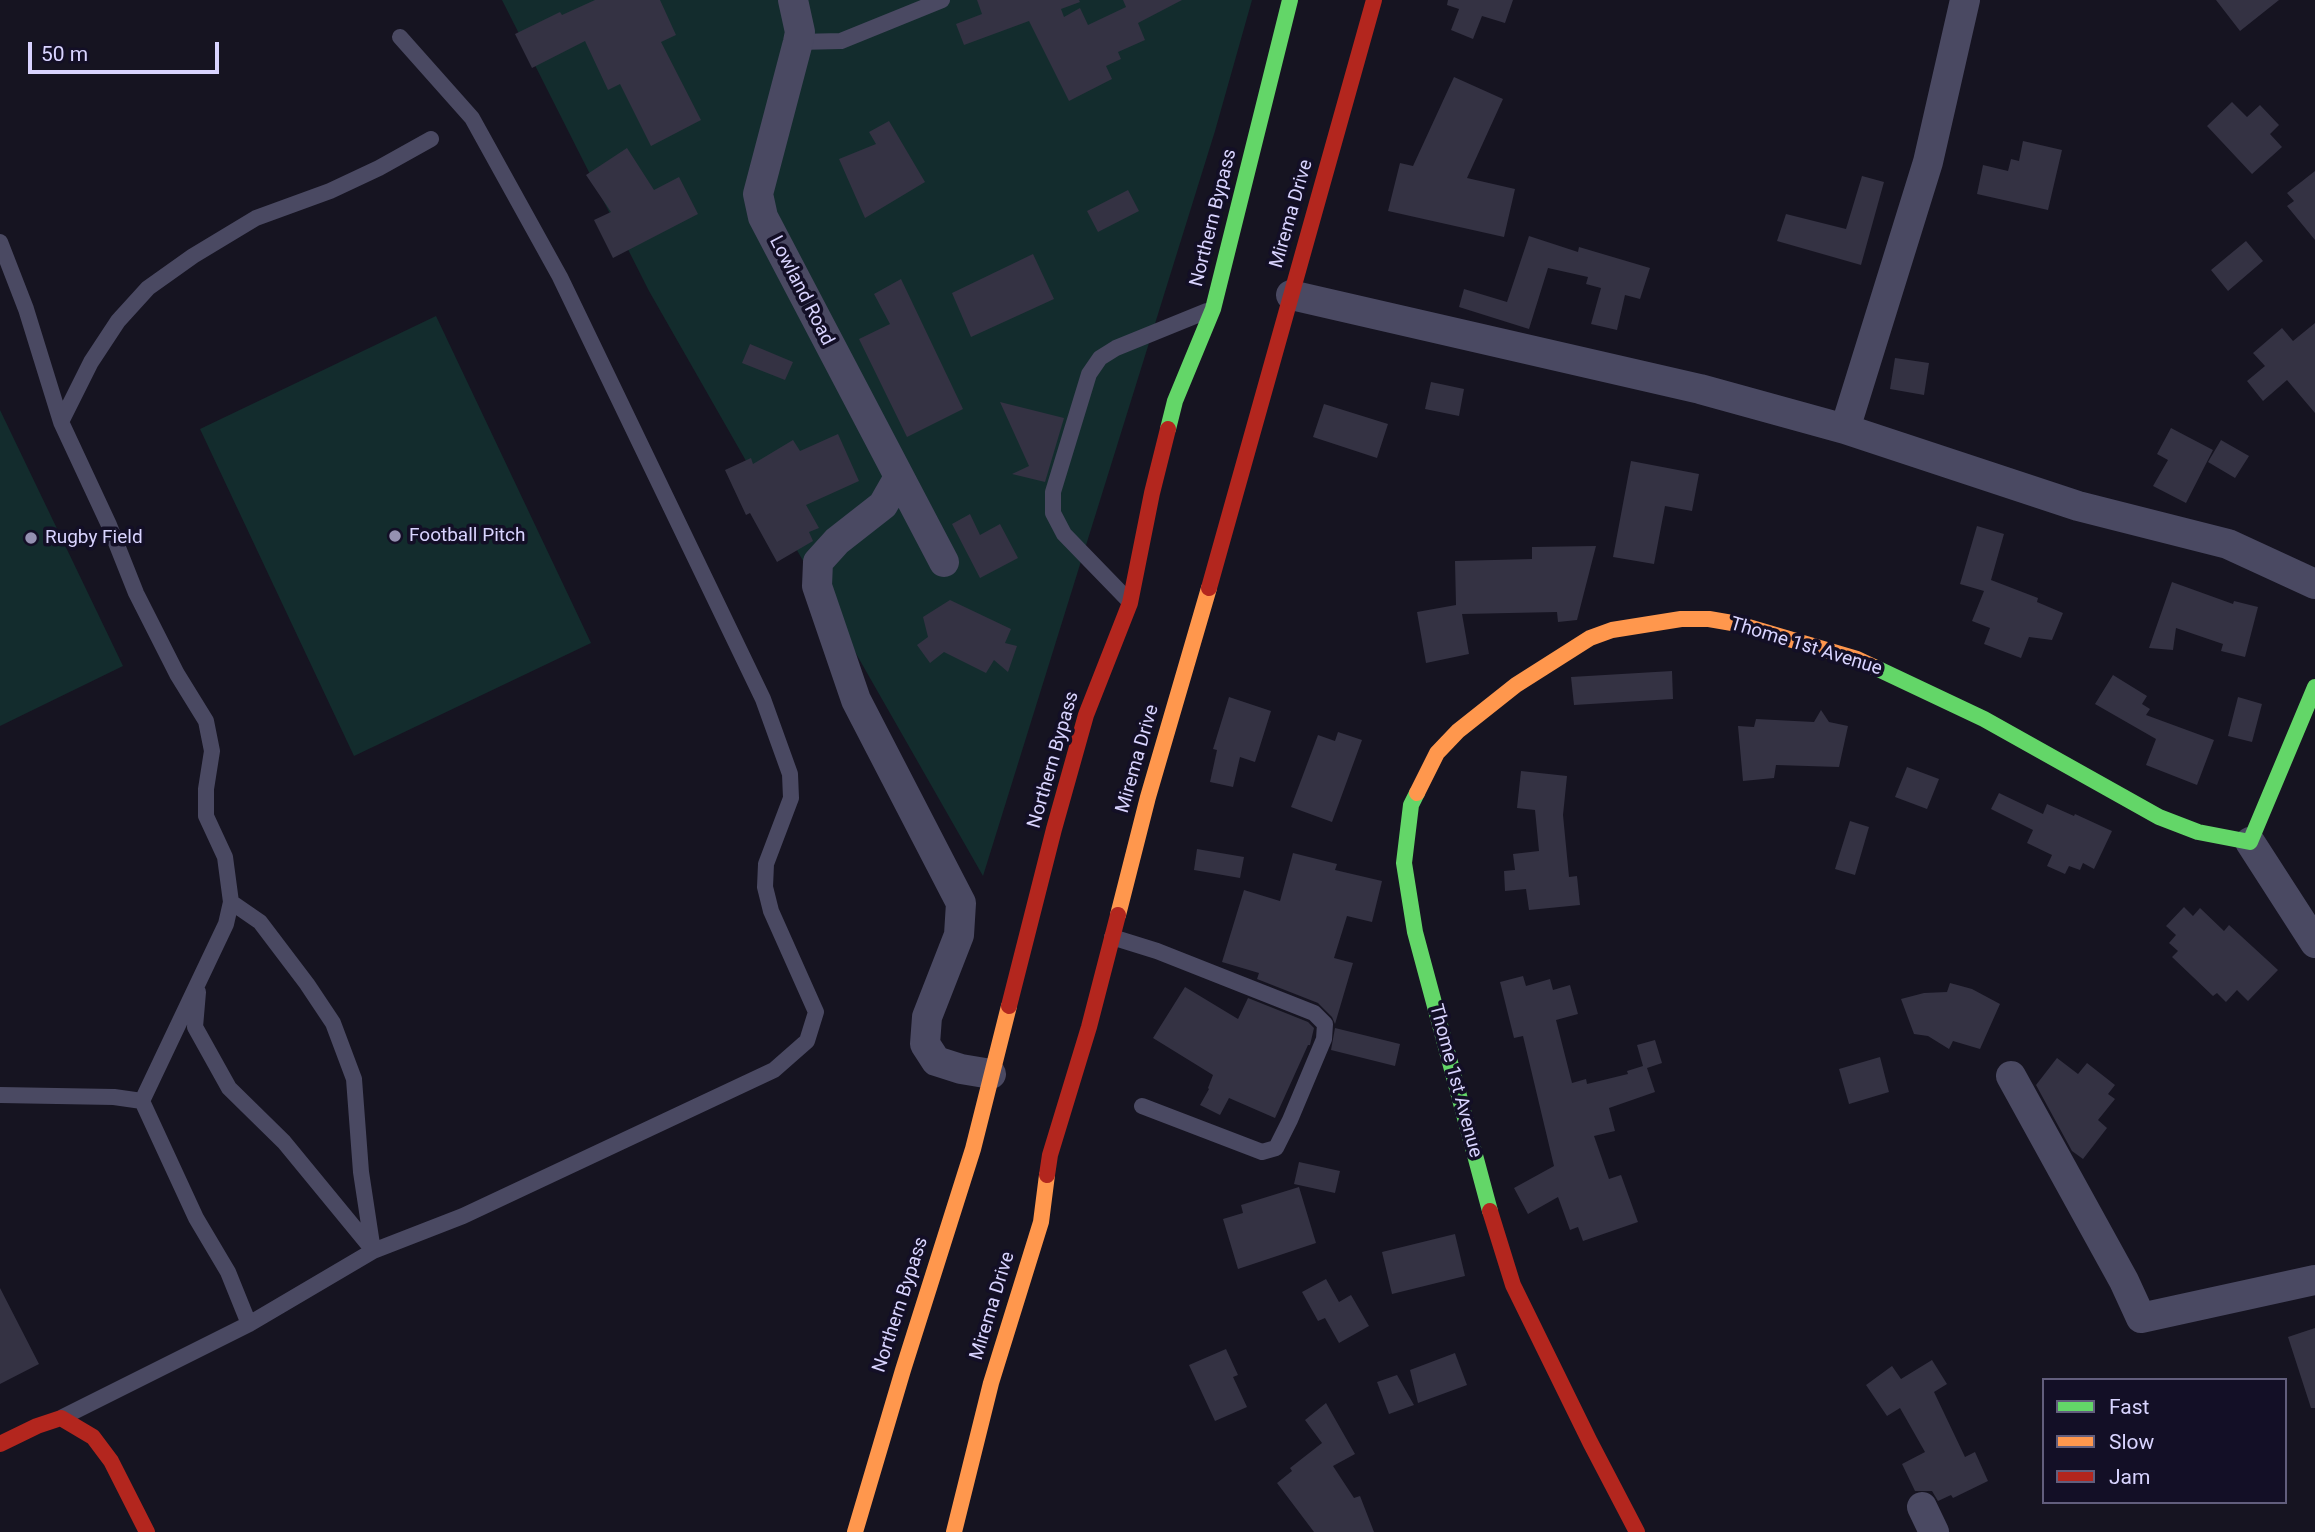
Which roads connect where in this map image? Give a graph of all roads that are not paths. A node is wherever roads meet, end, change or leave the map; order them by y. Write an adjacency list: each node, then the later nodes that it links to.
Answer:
1 (793, 0): 7 (street, Lowland Road)
2 (942, 0): 7 (lane)
3 (1290, 0): 11 (street, Northern Bypass)
4 (1374, 0): 10 (street, Mirema Drive)
5 (1965, 0): 13 (street)
6 (400, 37): 29 (lane)
7 (798, 42): 14 (street, Lowland Road)
8 (431, 139): 12 (lane)
9 (0, 242): 12 (lane)
10 (1291, 295): 13 (street); 21 (street, Mirema Drive)
11 (1213, 309): 17 (street, Northern Bypass); 17 (lane)
12 (61, 422): 20 (lane)
13 (1845, 429): 16 (street)
14 (899, 477): 15 (street, Lowland Road); 24 (street)
15 (944, 562)
16 (2315, 584)
17 (1130, 603): 24 (street, Northern Bypass)
18 (2315, 687): 19 (street)
19 (2250, 842): 22 (street); 37 (street, Thome 1st Avenue)
20 (231, 902): 23 (lane); 29 (lane)
21 (1111, 937): 28 (lane); 36 (street, Mirema Drive)
22 (2315, 943)
23 (199, 977): 27 (lane); 29 (lane)
24 (991, 1074): 35 (street, Northern Bypass)
25 (2011, 1076): 30 (street)
26 (0, 1095): 27 (lane)
27 (142, 1101): 31 (lane)
28 (1142, 1107)
29 (373, 1251): 31 (lane)
30 (2315, 1280)
31 (249, 1324): 32 (lane)
32 (61, 1418): 33 (street); 34 (street)
33 (0, 1444)
34 (147, 1532)
35 (855, 1532)
36 (954, 1532)
37 (1637, 1532)

